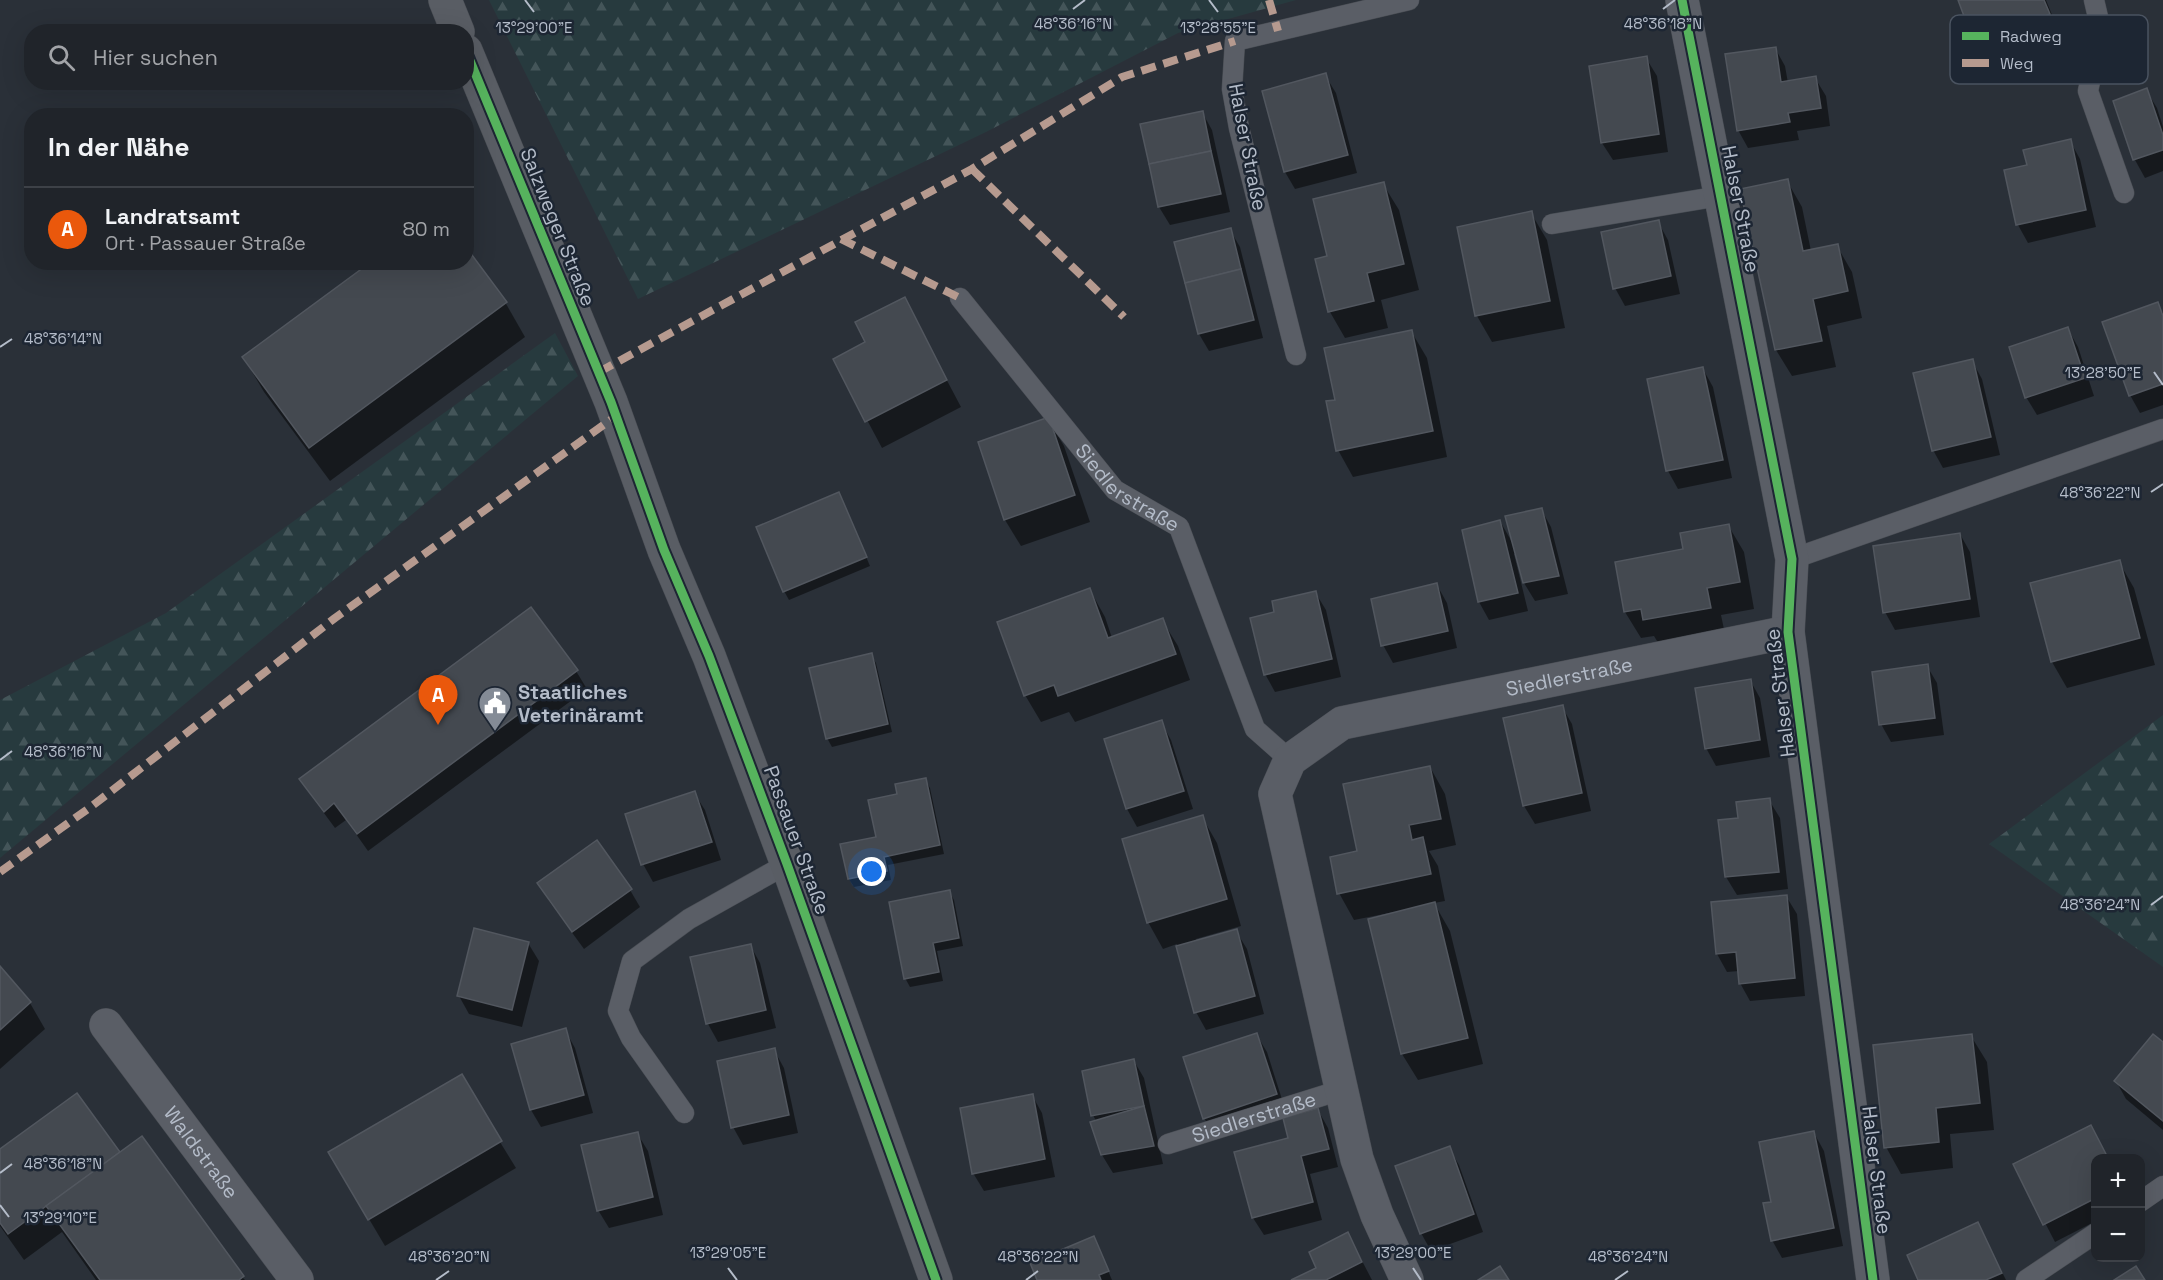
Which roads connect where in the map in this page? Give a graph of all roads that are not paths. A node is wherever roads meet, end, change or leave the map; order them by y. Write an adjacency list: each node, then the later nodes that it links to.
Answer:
1 (446, 0): 6 (street)
2 (1409, 0): 13 (lane, Halser Straße)
3 (1682, 0): 10 (street, Halser Straße)
4 (2094, 0): 5 (lane)
5 (2098, 15)
6 (455, 24)
7 (474, 70): 14 (street, Salzweger Straße)
8 (2089, 84): 9 (lane)
9 (2124, 193)
10 (1720, 196): 11 (lane, Halser Straße); 16 (street, Halser Straße)
11 (1552, 224)
12 (960, 298): 18 (lane, Siedlerstraße)
13 (1296, 355)
14 (616, 416): 19 (street, Passauer Straße)
15 (2163, 429): 16 (lane)
16 (1792, 559): 17 (street, Halser Straße)
17 (1788, 632): 18 (street, Siedlerstraße); 30 (street, Halser Straße)
18 (1290, 760): 21 (street, Siedlerstraße)
19 (787, 864): 22 (lane); 28 (street, Passauer Straße)
20 (106, 1025): 27 (street, Waldstraße)
21 (1341, 1090): 23 (lane, Siedlerstraße); 29 (street, Siedlerstraße)
22 (684, 1113)
23 (1168, 1144)
24 (2163, 1186): 25 (lane)
25 (2145, 1199)
26 (2091, 1236): 31 (lane)
27 (297, 1280)
28 (936, 1280)
29 (1407, 1280)
30 (1873, 1280)
31 (2026, 1280)

